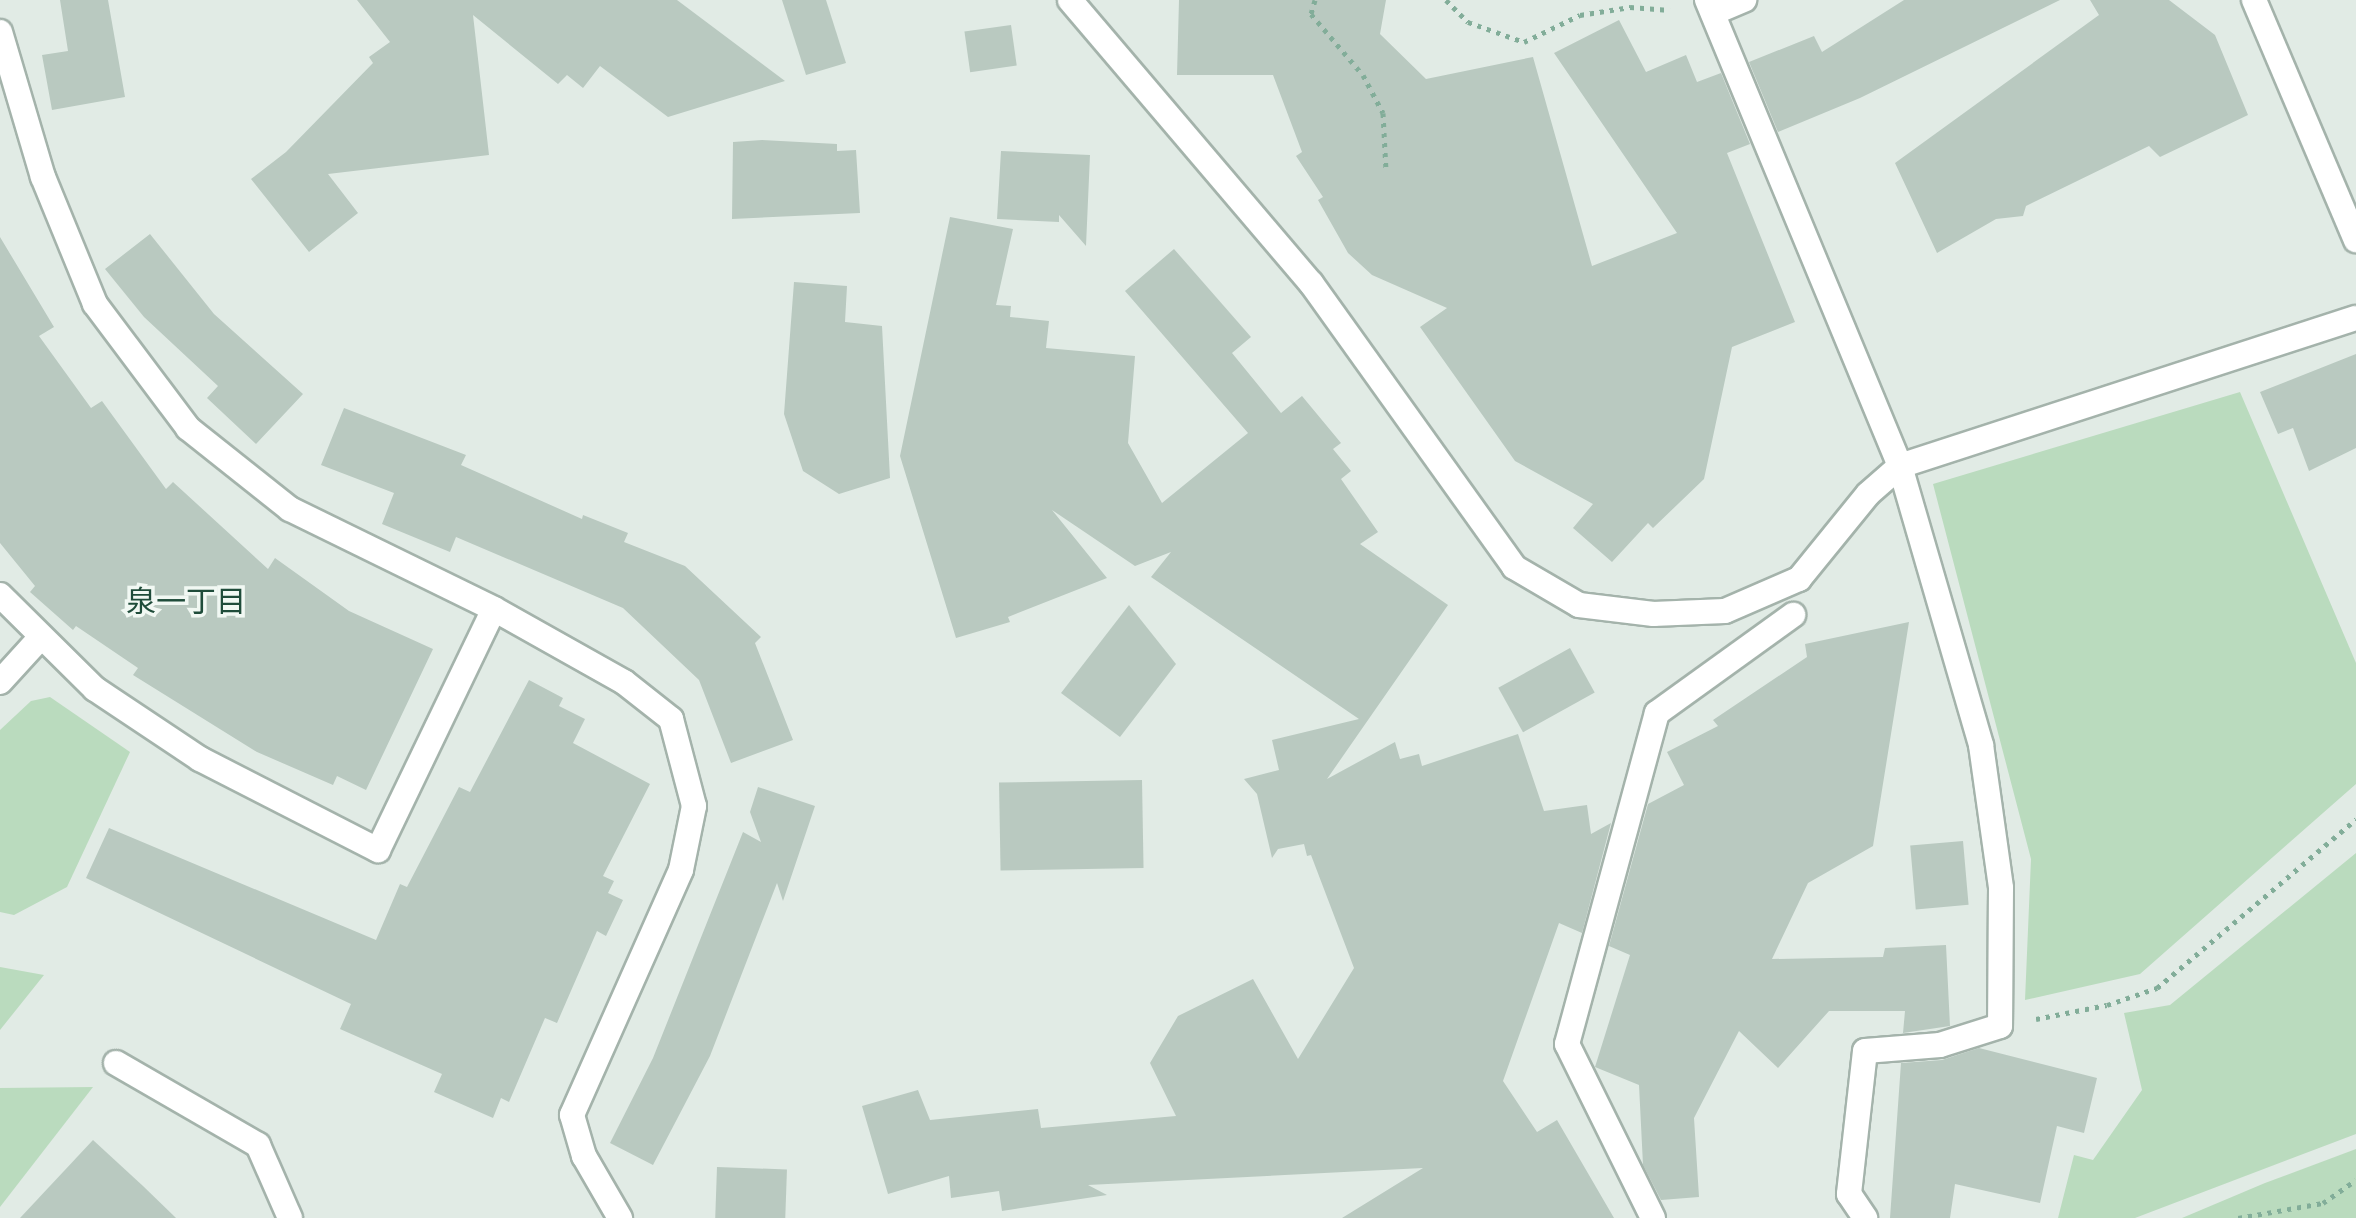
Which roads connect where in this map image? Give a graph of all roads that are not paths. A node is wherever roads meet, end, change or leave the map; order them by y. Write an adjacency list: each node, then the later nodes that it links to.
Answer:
1 (1070, 0): 8 (street)
2 (1744, 0): 4 (street)
3 (2254, 0): 6 (street)
4 (1710, 7): 8 (street)
5 (0, 32): 10 (street)
6 (2356, 240)
7 (2356, 318): 8 (street)
8 (1900, 466): 18 (street)
9 (0, 595): 12 (street)
10 (494, 609): 12 (street); 16 (street)
11 (1793, 615): 17 (street)
12 (40, 638): 13 (street)
13 (0, 682)
14 (116, 1063): 15 (street)
15 (290, 1218)
16 (620, 1218)
17 (1653, 1218)
18 (1865, 1218)

